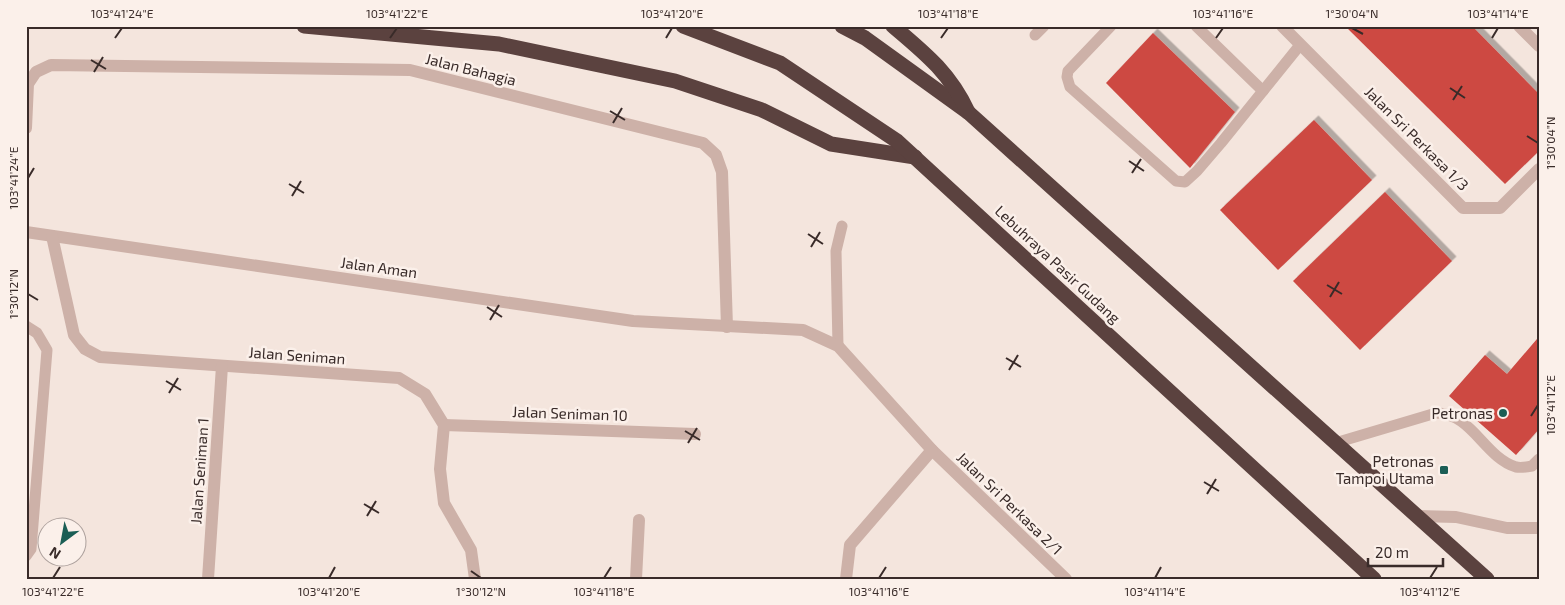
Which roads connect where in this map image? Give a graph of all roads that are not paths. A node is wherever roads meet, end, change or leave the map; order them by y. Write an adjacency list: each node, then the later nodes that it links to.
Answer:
1 (304, 26): 16 (highway)
2 (684, 26): 16 (highway, Lebuhraya Pasir Gudang)
3 (842, 26): 14 (highway)
4 (893, 26): 14 (highway)
5 (1044, 26): 10 (lane)
6 (1110, 26): 13 (lane)
7 (1196, 26): 13 (lane)
8 (1282, 26): 11 (street, Jalan Sri Perkasa 1/3)
9 (1519, 26): 12 (street)
10 (1035, 36)
11 (1300, 45): 13 (lane); 17 (street, Jalan Sri Perkasa 1/3)
12 (1539, 46)
13 (1263, 91)
14 (969, 113): 27 (highway)
15 (26, 128): 22 (street, Jalan Bahagia)
16 (916, 157): 39 (highway, Lebuhraya Pasir Gudang)
17 (1539, 168)
18 (842, 226): 23 (lane)
19 (26, 232): 20 (street, Jalan Aman)
20 (52, 236): 22 (street, Jalan Aman); 24 (street, Jalan Seniman)
21 (26, 326): 33 (lane)
22 (727, 327): 23 (street, Jalan Aman)
23 (838, 346): 28 (street, Jalan Sri Perkasa 2/1)
24 (222, 366): 25 (street, Jalan Seniman); 34 (street, Jalan Seniman 1)
25 (444, 425): 26 (street, Jalan Seniman 10); 35 (street)
26 (695, 434)
27 (1335, 443): 29 (lane); 30 (highway)
28 (932, 450): 37 (street); 38 (street, Jalan Sri Perkasa 2/1)
29 (1539, 459)
30 (1417, 516): 32 (street); 40 (highway)
31 (639, 520): 36 (street)
32 (1539, 528)
33 (26, 556)
34 (208, 579)
35 (475, 579)
36 (636, 579)
37 (846, 579)
38 (1066, 579)
39 (1374, 579)
40 (1487, 579)

